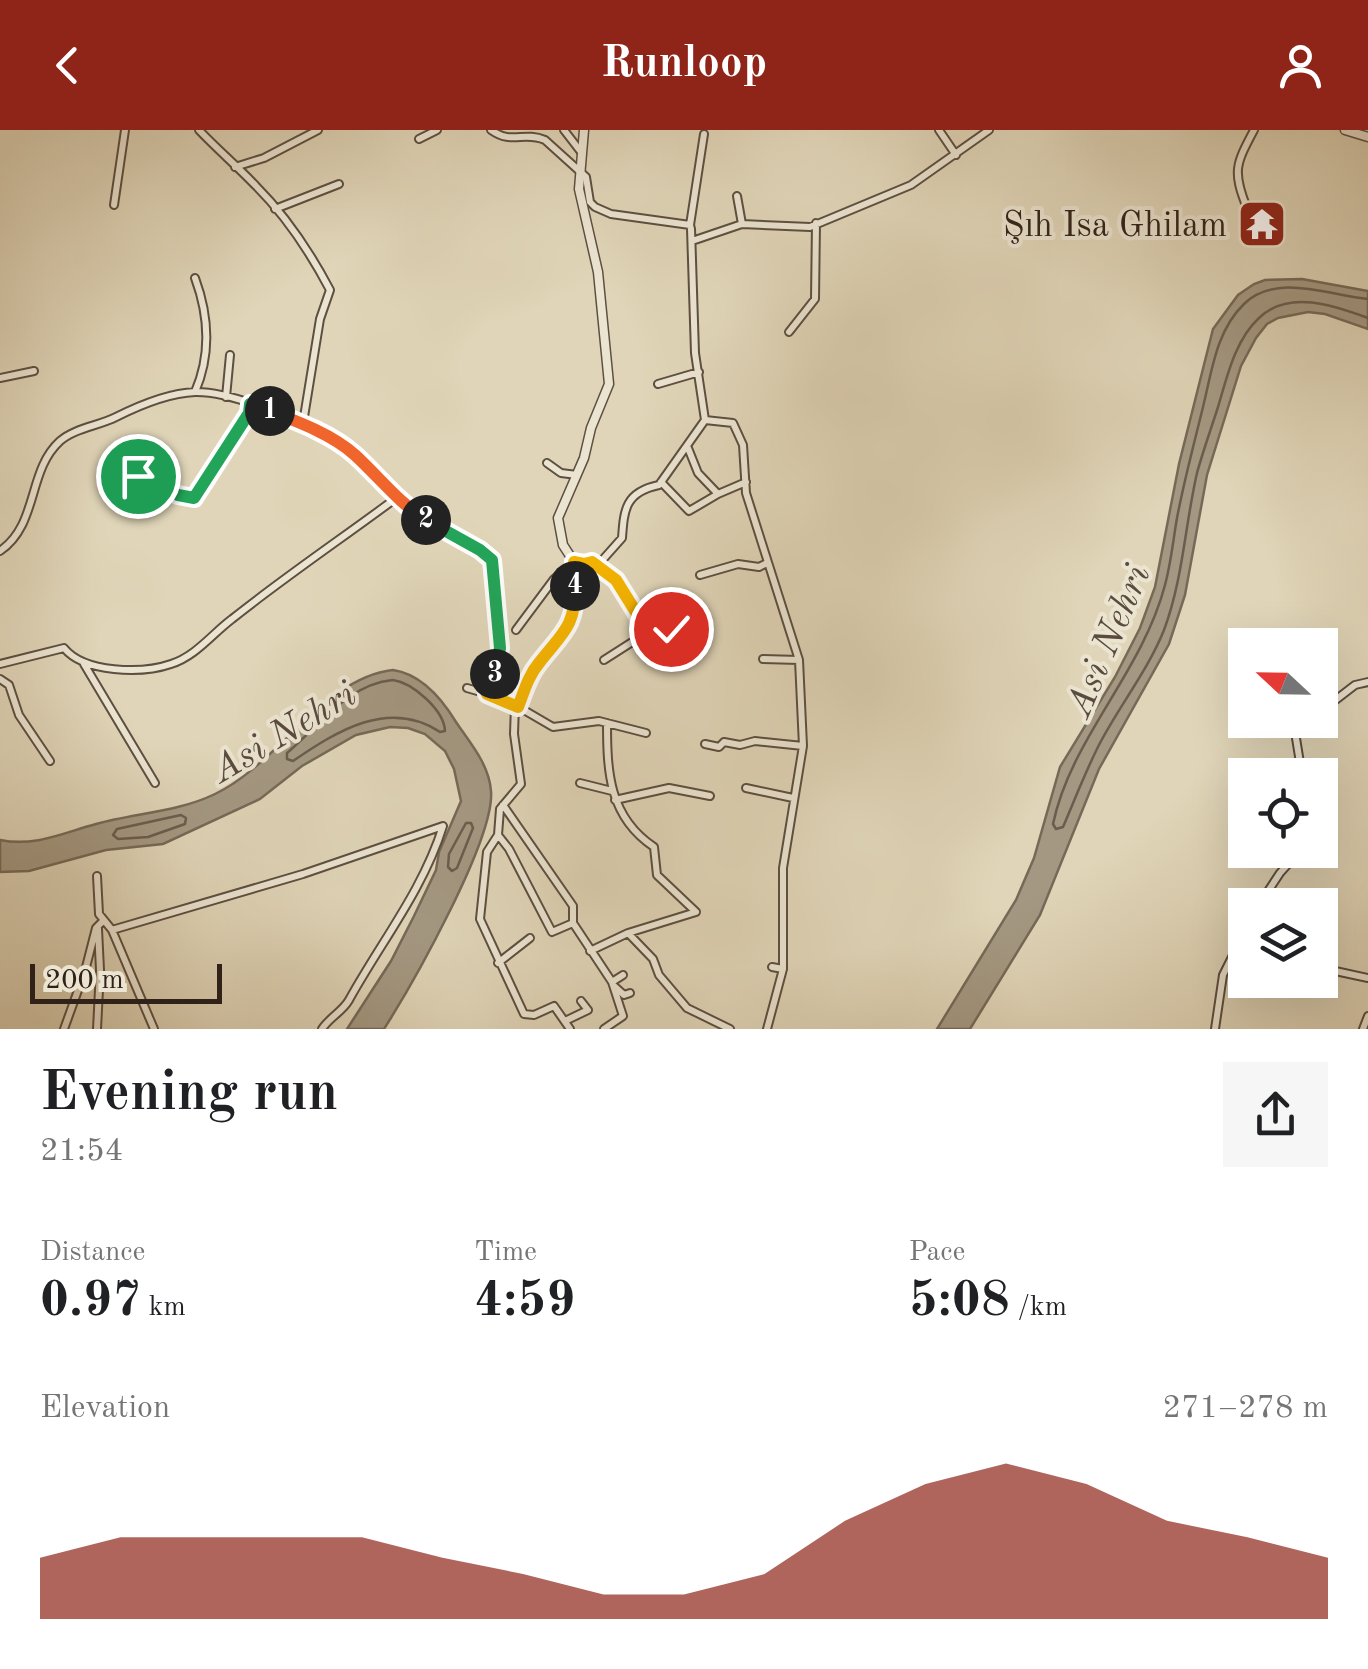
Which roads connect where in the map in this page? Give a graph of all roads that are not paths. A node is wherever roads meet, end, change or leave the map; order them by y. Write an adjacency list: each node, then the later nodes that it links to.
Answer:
1 (125, 130): 21 (street)
2 (199, 130): 17 (street)
3 (318, 130): 17 (street)
4 (437, 130): 14 (street)
5 (492, 130): 18 (street)
6 (564, 130): 15 (street)
7 (584, 130): 15 (street)
8 (939, 130): 16 (street)
9 (1254, 130): 22 (street)
10 (1344, 130): 13 (street)
11 (987, 131): 16 (street)
12 (704, 134): 26 (street)
13 (1368, 137)
14 (418, 139)
15 (581, 152): 18 (street)
16 (956, 155): 24 (street)
17 (234, 167): 23 (street)
18 (579, 171): 26 (street); 42 (street)
19 (339, 184): 23 (street)
20 (737, 196): 25 (street)
21 (114, 205)
22 (1247, 208)
23 (275, 209): 39 (street)
24 (816, 223): 25 (street); 29 (street)
25 (742, 224): 27 (street)
26 (690, 225): 27 (street)
27 (692, 242): 32 (street)
28 (195, 278): 35 (street)
29 (789, 332)
30 (230, 355): 36 (street)
31 (34, 372): 33 (street)
32 (699, 372): 34 (street); 38 (street)
33 (0, 378)
34 (658, 384)
35 (195, 392): 36 (street); 48 (street)
36 (226, 397): 37 (street)
37 (250, 404): 39 (street); 43 (street)
38 (705, 420): 40 (street); 45 (street)
39 (303, 423): 47 (street)
40 (688, 447): 44 (street); 46 (street)
41 (547, 463): 42 (street)
42 (577, 475): 49 (street)
43 (138, 476)
44 (661, 482): 46 (street); 51 (street)
45 (746, 482): 46 (street); 50 (street)
46 (718, 494)
47 (399, 496): 60 (street); 64 (street)
48 (0, 552)
49 (574, 562): 51 (street); 53 (street); 66 (street)
50 (767, 563): 52 (street); 58 (street)
51 (598, 565): 54 (street)
52 (700, 575)
53 (516, 630)
54 (647, 630): 55 (street); 57 (street)
55 (684, 651)
56 (762, 659): 58 (street)
57 (604, 660)
58 (799, 660): 70 (street)
59 (0, 664): 60 (street)
60 (84, 664): 73 (street)
61 (0, 678): 71 (street)
62 (1368, 682): 65 (street)
63 (467, 688): 64 (street)
64 (487, 694): 66 (street)
65 (1338, 698)
66 (516, 706): 67 (street); 79 (street)
67 (607, 723): 68 (street); 75 (street)
68 (646, 733)
69 (704, 744): 70 (street)
70 (803, 746): 77 (street)
71 (50, 761)
72 (580, 783): 75 (street)
73 (156, 784)
74 (746, 788): 77 (street)
75 (612, 791): 78 (street)
76 (710, 796): 78 (street)
77 (792, 798): 91 (street)
78 (615, 800): 85 (street)
79 (503, 805): 80 (street); 83 (street)
80 (498, 835): 83 (street); 88 (street)
81 (96, 876): 82 (street)
82 (101, 922): 84 (street); 100 (street); 101 (street)
83 (573, 923): 87 (street)
84 (112, 930): 102 (street); 103 (street)
85 (628, 933): 87 (street); 106 (street)
86 (530, 938): 88 (street)
87 (590, 951): 95 (street)
88 (498, 963): 99 (street)
89 (1228, 966): 108 (street)
90 (772, 967): 91 (street)
91 (783, 970): 107 (street)
92 (1338, 972): 94 (street)
93 (623, 976): 95 (street)
94 (1368, 978)
95 (612, 984): 96 (street); 105 (street)
96 (630, 993)
97 (581, 1002): 99 (street)
98 (1368, 1016): 109 (street)
99 (565, 1021): 104 (street)
100 (64, 1029)
101 (97, 1029)
102 (154, 1029)
103 (322, 1029)
104 (570, 1029)
105 (604, 1029)
106 (730, 1029)
107 (767, 1029)
108 (1215, 1029)
109 (1363, 1029)

